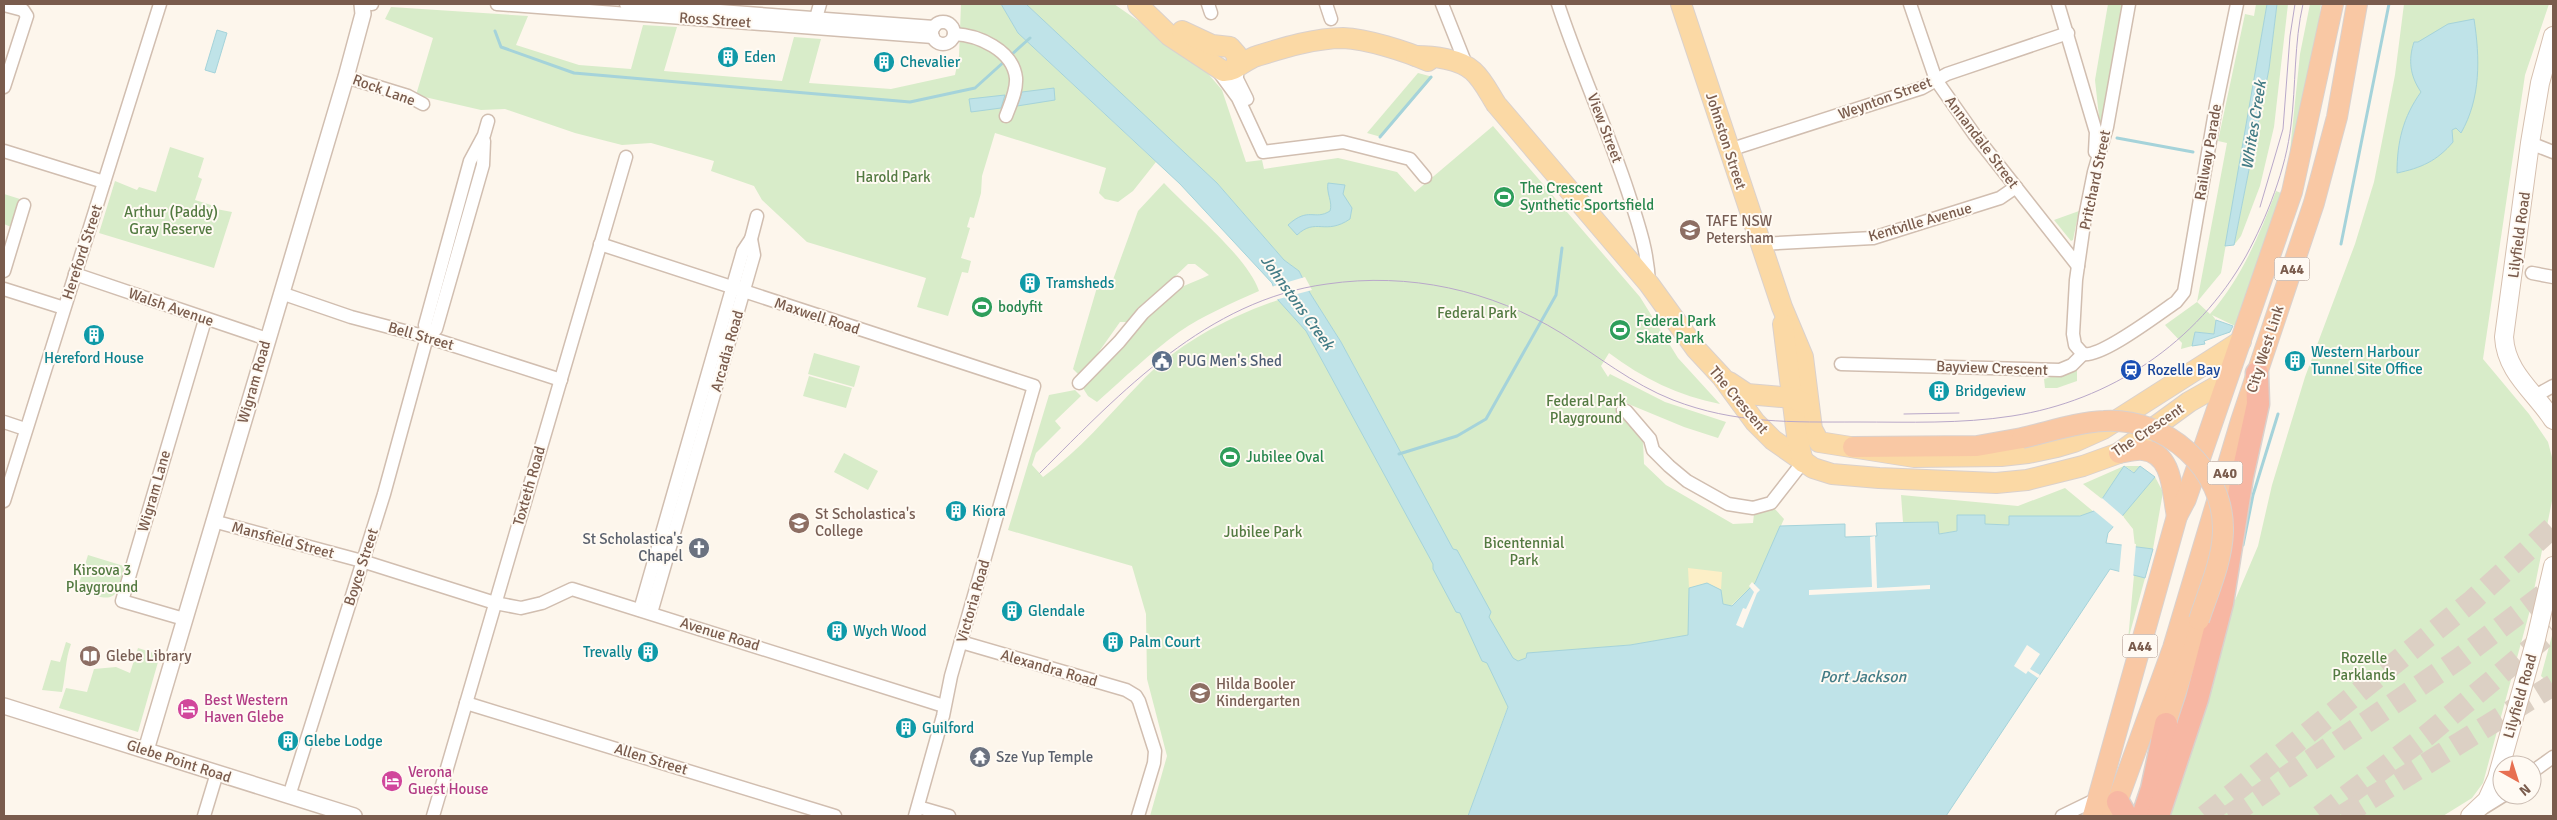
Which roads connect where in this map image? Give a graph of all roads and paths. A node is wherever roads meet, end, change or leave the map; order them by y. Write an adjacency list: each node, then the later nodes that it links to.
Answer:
1 (160, 4): 46 (street, Hereford Street)
2 (497, 4): 16 (street, Ross Street)
3 (626, 4): 19 (street, Ross Street)
4 (820, 4): 21 (street)
5 (1326, 4): 20 (street)
6 (1442, 4): 22 (street)
7 (1558, 4): 58 (street, View Street)
8 (1681, 4): 40 (main road, Johnston Street)
9 (1910, 4): 32 (street, Annandale Street)
10 (2058, 4): 23 (street)
11 (2129, 4): 44 (street, Pritchard Street)
12 (2237, 4): 62 (street, Railway Parade)
13 (2333, 4): 69 (highway, City West Link / A44)
14 (2357, 4): 66 (highway, City West Link / A44)
15 (4, 5): 33 (street)
16 (521, 5): 19 (street, Ross Street)
17 (1137, 5): 25 (main road, The Crescent); 29 (main road, The Crescent)
18 (368, 6): 31 (street, Wigram Road)
19 (668, 9): 21 (street, Ross Street)
20 (1331, 18)
21 (814, 23): 36 (street, Ross Street)
22 (1450, 27): 27 (street); 30 (street)
23 (2068, 33): 32 (street, Weynton Street); 44 (street)
24 (2553, 36): 39 (main road, Lilyfield Road)
25 (1224, 46): 26 (main road, The Crescent); 28 (main road); 29 (main road)
26 (1286, 48): 27 (main road, The Crescent); 28 (main road, The Crescent)
27 (1425, 56): 30 (main road, The Crescent); 35 (main road, The Crescent)
28 (1237, 66): 29 (main road); 38 (street)
29 (1215, 67): 38 (street)
30 (1467, 67): 35 (main road, The Crescent)
31 (346, 76): 34 (street, Rock Lane); 61 (street, Wigram Road)
32 (1936, 80): 40 (street, Weynton Street); 47 (street, Annandale Street)
33 (4, 87)
34 (423, 104)
35 (1496, 104): 58 (main road, The Crescent)
36 (1006, 116)
37 (488, 121): 67 (street, Boyce Street)
38 (1249, 121): 45 (street)
39 (2530, 143): 42 (street); 81 (main road, Lilyfield Road)
40 (1729, 150): 51 (main road, Johnston Street)
41 (4, 151): 46 (street)
42 (2553, 152)
43 (626, 157): 50 (street, Toxteth Road)
44 (2094, 172): 52 (street, Pritchard Street)
45 (1425, 177)
46 (104, 182): 55 (street, Hereford Street)
47 (2016, 187): 51 (street, Kentville Avenue); 52 (street, Annandale Street)
48 (24, 205): 53 (street)
49 (757, 216): 60 (street, Arcadia Road)
50 (600, 244): 60 (street, Maxwell Road); 75 (street, Toxteth Road)
51 (1760, 244): 63 (main road, Johnston Street)
52 (2078, 266): 70 (street, Pritchard Street)
53 (4, 271)
54 (2532, 273): 56 (street)
55 (75, 274): 64 (street, Hereford Street); 65 (street, Walsh Avenue)
56 (2553, 277)
57 (1177, 283): 76 (street)
58 (1649, 284): 74 (main road, The Crescent)
59 (4, 289): 64 (street)
60 (738, 290): 78 (street, Maxwell Road); 97 (street, Arcadia Road)
61 (281, 293): 67 (street, Bell Street); 68 (street, Wigram Road)
62 (2179, 299): 70 (street, Bayview Crescent)
63 (1782, 307): 80 (main road, Johnston Street); 82 (main road, Johnston Street)
64 (64, 308): 86 (street, Hereford Street)
65 (205, 320): 68 (street, Walsh Avenue); 98 (street, Wigram Lane)
66 (2269, 336): 73 (highway, City West Link / A44); 77 (highway)
67 (427, 337): 75 (street, Bell Street); 94 (street, Boyce Street)
68 (267, 340): 93 (street, Wigram Road)
69 (2240, 341): 71 (main road, City West Link); 77 (highway, City West Link / A44)
70 (2082, 354): 72 (street, Bayview Crescent)
71 (2213, 358): 88 (main road, The Crescent)
72 (1841, 364)
73 (2257, 373): 111 (highway, City West Link / A40); 121 (highway)
74 (1722, 377): 80 (main road); 90 (main road, The Crescent)
75 (560, 380): 96 (street, Toxteth Road)
76 (1079, 383)
77 (2222, 383): 89 (main road, The Crescent); 92 (highway, City West Link / A44)
78 (1034, 386): 99 (street, Victoria Road)
79 (2553, 386): 81 (street)
80 (1793, 398): 82 (main road); 90 (main road, Johnston Street)
81 (2544, 400): 84 (main road, Lilyfield Road)
82 (1810, 409): 87 (main road, Johnston Street); 90 (main road)
83 (1623, 410): 90 (street)
84 (2553, 420)
85 (4, 422): 86 (street)
86 (25, 429): 91 (street, Hereford Street)
87 (1819, 442): 88 (main road, The Crescent)
88 (1853, 447): 103 (highway, bridge)
89 (2119, 453): 90 (main road, The Crescent); 92 (highway)
90 (1803, 462)
91 (4, 501)
92 (2176, 516): 111 (highway, A44)
93 (214, 521): 94 (street, Mansfield Street); 98 (street, Wigram Road)
94 (362, 562): 96 (street, Mansfield Street); 108 (street, Boyce Street)
95 (2553, 566): 112 (main road, Lilyfield Road)
96 (495, 603): 97 (street, Avenue Road); 100 (street, Toxteth Road)
97 (645, 611): 102 (street, Avenue Road)
98 (184, 618): 104 (street, Wigram Road)
99 (961, 642): 102 (street, Victoria Road); 118 (street, Alexandra Road)
100 (466, 703): 115 (street, Toxteth Road); 116 (street, Allen Street)
101 (4, 706): 104 (street, Glebe Point Road)
102 (944, 706): 110 (street, Victoria Road)
103 (2166, 724): 111 (highway); 120 (highway)
104 (146, 750): 107 (street, Glebe Point Road)
105 (2553, 757): 106 (street)
106 (2542, 765)
107 (217, 773): 108 (street, Glebe Point Road); 113 (street)
108 (289, 796): 114 (street, Glebe Point Road)
109 (2492, 803): 112 (street)
110 (916, 812): 117 (street)
111 (2110, 812): 119 (street)
112 (2475, 815)
113 (204, 816)
114 (354, 816)
115 (433, 816)
116 (835, 816)
117 (949, 816)
118 (1138, 816)
119 (2062, 816)
120 (2142, 816)
121 (2158, 816)

